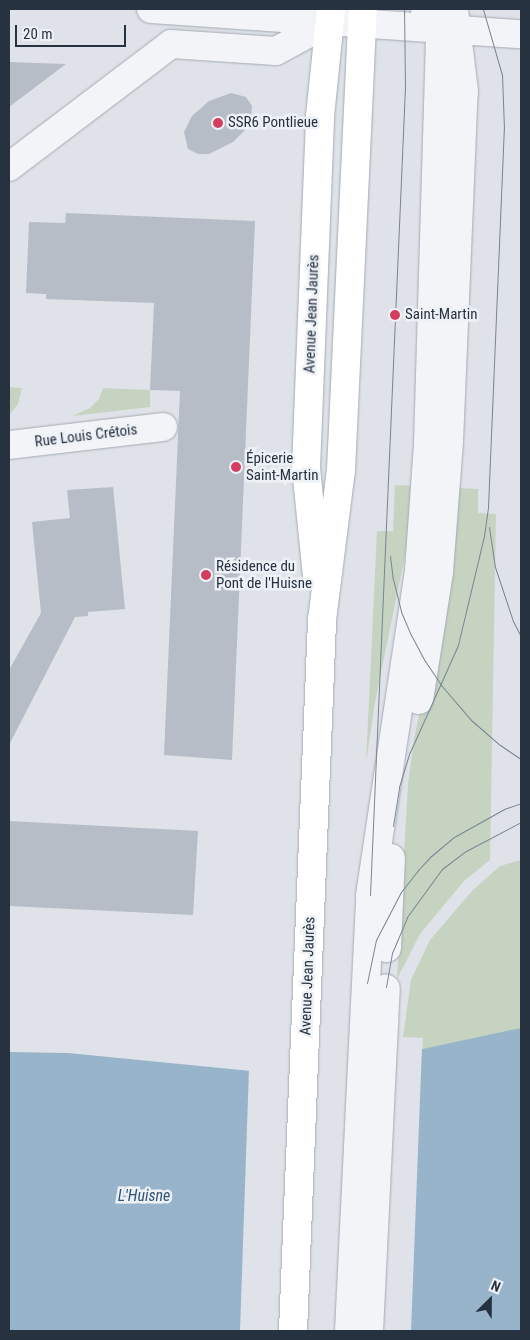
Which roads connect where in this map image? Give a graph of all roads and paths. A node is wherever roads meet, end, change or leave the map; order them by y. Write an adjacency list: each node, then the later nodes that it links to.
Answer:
1 (166, 9): 2 (street); 6 (street)
2 (331, 15): 3 (street); 6 (street); 10 (main road, Avenue Jean Jaurès)
3 (363, 16): 4 (street); 10 (main road, Avenue Jean Jaurès)
4 (444, 19): 5 (street); 11 (street)
5 (521, 34)
6 (171, 44): 7 (street)
7 (9, 167)
8 (163, 427): 9 (street, Rue Louis Crétois)
9 (9, 445)
10 (322, 620): 12 (main road, Avenue Jean Jaurès)
11 (374, 1035): 13 (street); 14 (street)
12 (293, 1331)
13 (349, 1331)
14 (369, 1331)

